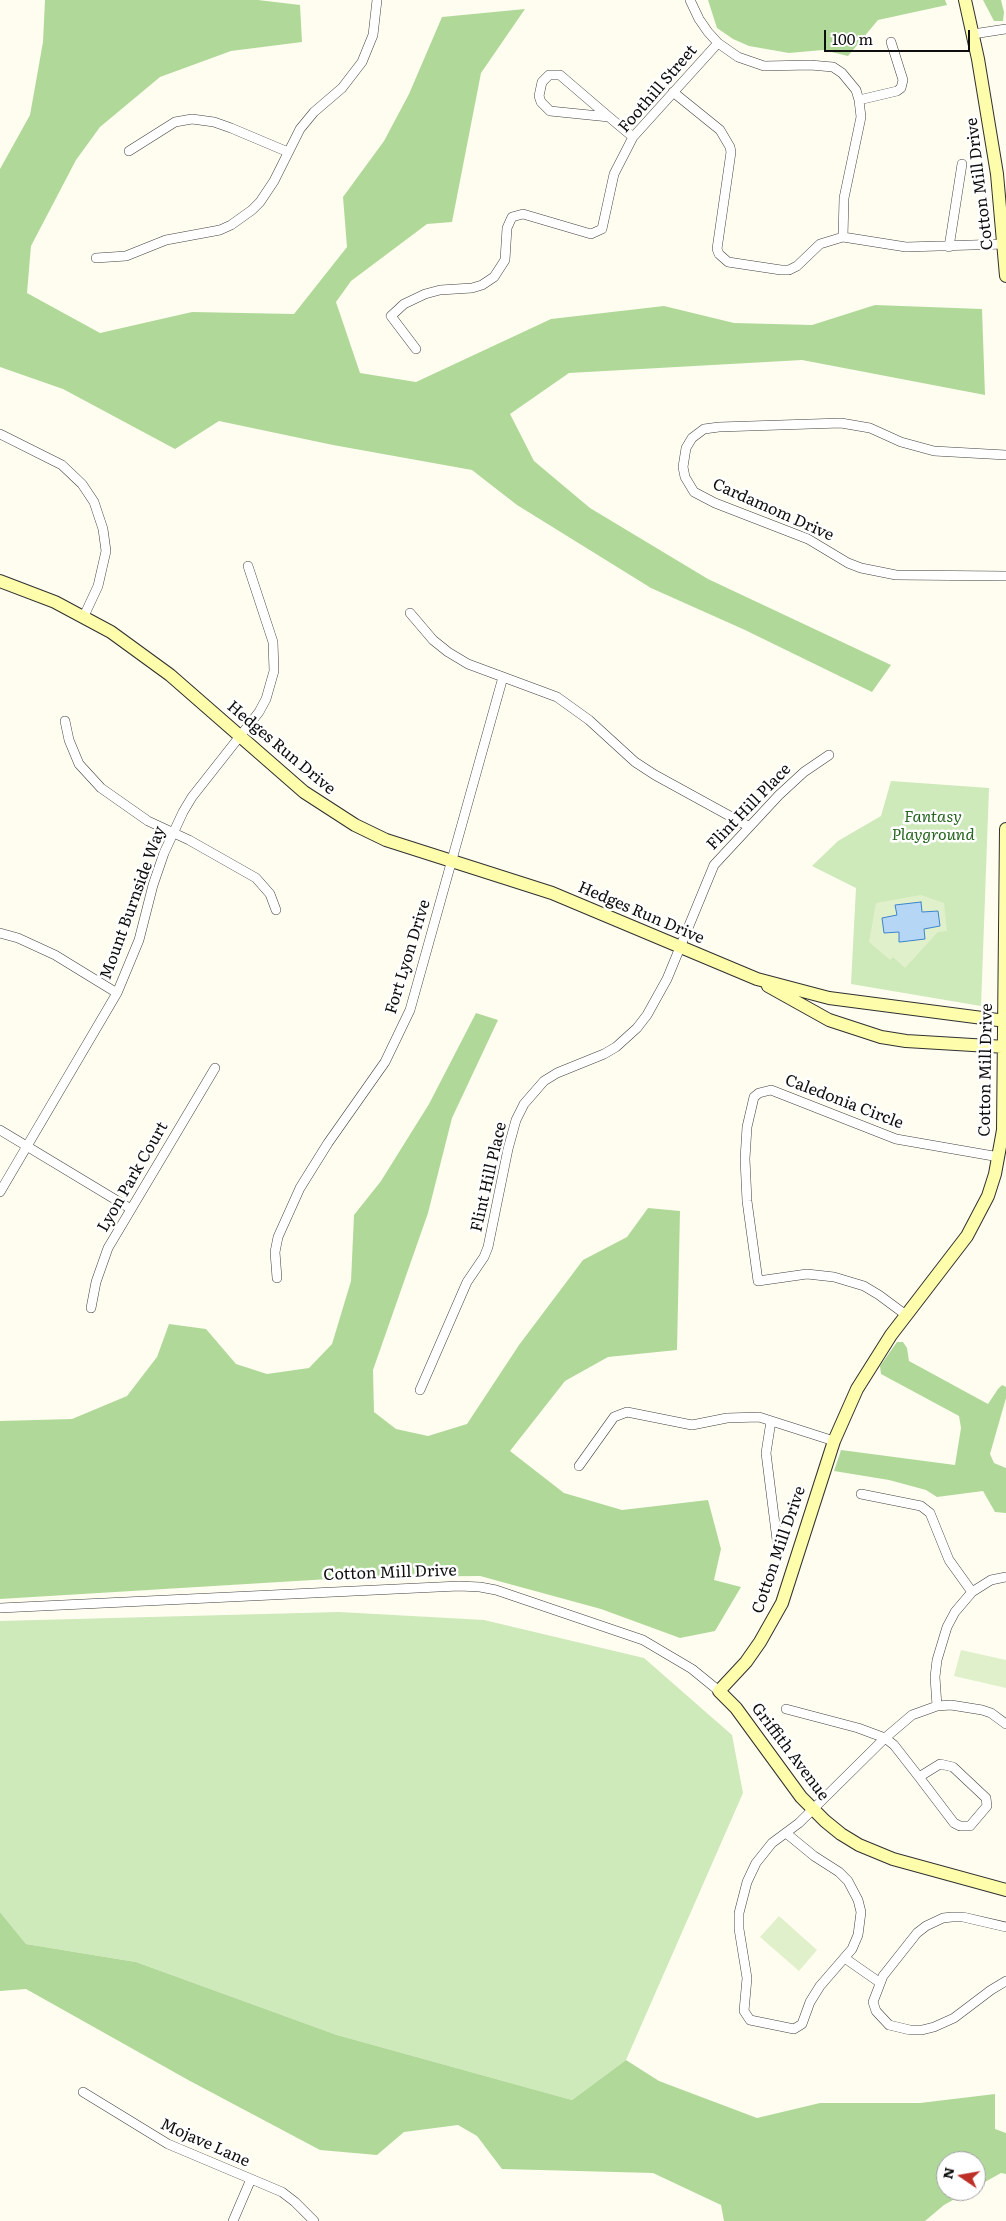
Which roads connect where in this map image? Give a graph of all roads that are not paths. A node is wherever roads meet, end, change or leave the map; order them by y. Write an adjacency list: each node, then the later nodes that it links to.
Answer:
1 (377, 0): 13 (street)
2 (690, 0): 7 (street)
3 (965, 0): 5 (street, Cotton Mill Drive)
4 (1006, 29): 5 (street)
5 (973, 34): 15 (street, Cotton Mill Drive)
6 (890, 42): 9 (street)
7 (718, 43): 8 (street, Foothill Street); 9 (street)
8 (673, 92): 11 (street, Foothill Street); 16 (street)
9 (860, 100): 16 (street)
10 (609, 117): 10 (street); 11 (street)
11 (633, 137): 21 (street, Foothill Street)
12 (129, 151): 13 (street)
13 (288, 152): 19 (street)
14 (962, 164): 18 (street)
15 (1001, 173): 17 (street, Cotton Mill Drive)
16 (843, 237): 18 (street)
17 (1004, 244): 18 (street); 20 (street, Cotton Mill Drive)
18 (949, 247)
19 (96, 258)
20 (1006, 276)
21 (416, 348)
22 (0, 434): 28 (street)
23 (1006, 455): 25 (street, Cardamom Drive)
24 (248, 566): 31 (street, Mount Burnside Way)
25 (1006, 576)
26 (0, 581): 28 (street, Hedges Run Drive)
27 (410, 613): 29 (street)
28 (84, 616): 31 (street, Hedges Run Drive)
29 (504, 677): 33 (street); 36 (street, Fort Lyon Drive)
30 (65, 720): 35 (street)
31 (240, 736): 35 (street, Mount Burnside Way); 36 (street, Hedges Run Drive)
32 (829, 755): 33 (street, Flint Hill Place)
33 (748, 826): 40 (street, Flint Hill Place)
34 (1006, 828): 37 (street, Cotton Mill Drive)
35 (173, 833): 38 (street); 42 (street, Mount Burnside Way)
36 (452, 861): 40 (street, Hedges Run Drive); 51 (street, Fort Lyon Drive)
37 (1006, 868): 43 (street, Cotton Mill Drive)
38 (276, 910)
39 (0, 932): 42 (street)
40 (681, 948): 41 (street, Hedges Run Drive); 54 (street, Flint Hill Place)
41 (756, 979): 43 (street, Hedges Run Drive); 44 (street, Hedges Run Drive)
42 (117, 993): 47 (street, Mount Burnside Way)
43 (1005, 1021): 44 (street, Cotton Mill Drive)
44 (1004, 1047): 48 (street, Cotton Mill Drive)
45 (215, 1068): 50 (street, Lyon Park Court)
46 (0, 1130): 47 (street)
47 (27, 1147): 49 (street, Mount Burnside Way); 50 (street)
48 (999, 1157): 53 (street, Cotton Mill Drive); 53 (street, Caledonia Circle)
49 (0, 1192)
50 (131, 1209): 52 (street, Lyon Park Court)
51 (276, 1278)
52 (90, 1308)
53 (906, 1315): 56 (street, Cotton Mill Drive)
54 (420, 1390)
55 (771, 1420): 56 (street); 57 (street); 59 (street)
56 (834, 1441): 63 (street, Cotton Mill Drive)
57 (578, 1466)
58 (860, 1494): 61 (street)
59 (777, 1540)
60 (1006, 1577): 61 (street)
61 (972, 1592): 64 (street)
62 (0, 1608): 63 (street, Cotton Mill Drive)
63 (719, 1691): 69 (street, Griffith Avenue)
64 (937, 1706): 66 (street); 67 (street)
65 (786, 1709): 67 (street)
66 (1006, 1724)
67 (885, 1738): 68 (street); 69 (street)
68 (919, 1777): 68 (street)
69 (813, 1810): 70 (street); 71 (street, Griffith Avenue)
70 (786, 1833): 73 (street); 73 (street)
71 (1006, 1890)
72 (1006, 1928): 75 (street)
73 (846, 1959): 75 (street)
74 (1006, 1981): 75 (street)
75 (879, 1982)
76 (83, 2092): 77 (street, Mojave Lane)
77 (251, 2179): 78 (street); 79 (street, Mojave Lane)
78 (233, 2221)
79 (314, 2221)

